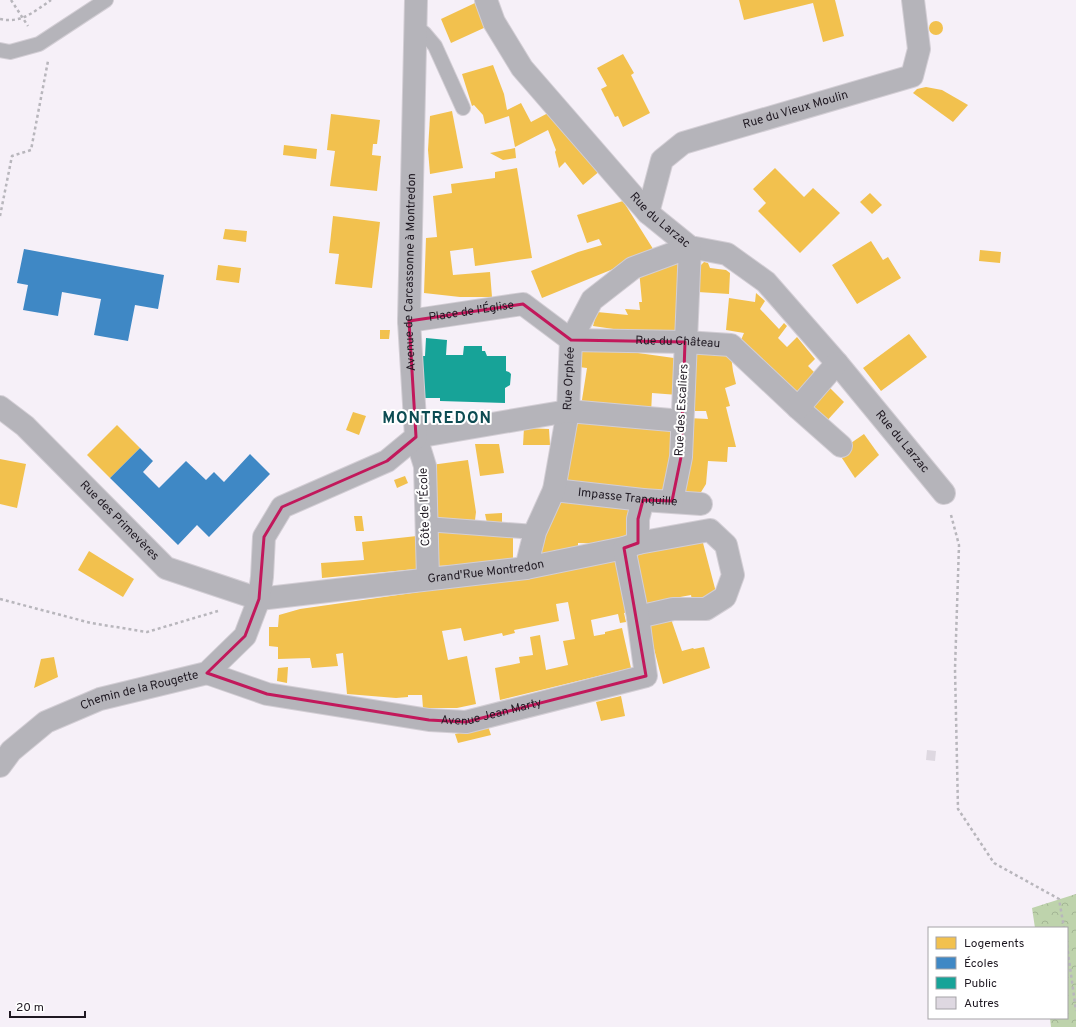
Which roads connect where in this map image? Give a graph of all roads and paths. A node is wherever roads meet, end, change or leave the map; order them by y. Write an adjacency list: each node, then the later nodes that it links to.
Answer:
1 (11, 0): 8 (path)
2 (51, 0): 8 (path)
3 (106, 0): 10 (lane)
4 (416, 0): 9 (street, Avenue de Carcassonne à Montredon)
5 (486, 0): 13 (street, Rue du Larzac)
6 (913, 0): 13 (street, Rue du Vieux Moulin)
7 (0, 19): 8 (path)
8 (23, 19): 10 (path)
9 (416, 28): 12 (lane); 16 (street, Avenue de Carcassonne à Montredon)
10 (39, 44): 11 (lane); 14 (path)
11 (0, 50)
12 (463, 108)
13 (648, 213): 15 (street, Rue du Larzac)
14 (0, 216)
15 (690, 247): 17 (street, Rue Orphée); 18 (street, Rue des Escaliers); 19 (street, Rue du Larzac)
16 (409, 321): 17 (street, Place de l'Église); 24 (street, Avenue de Carcassonne à Montredon)
17 (571, 340): 18 (street, Rue du Château); 22 (street, Rue Orphée)
18 (685, 342): 21 (street, Rue du Château); 23 (street, Rue des Escaliers)
19 (837, 363): 21 (street); 27 (street, Rue du Larzac)
20 (0, 407): 37 (street, Rue des Primevères)
21 (798, 408): 25 (street, Rue du Château)
22 (568, 411): 23 (street); 24 (street); 26 (street, Rue Orphée)
23 (682, 421): 29 (street, Rue des Escaliers)
24 (416, 437): 31 (street, Côte de l'École); 37 (street)
25 (841, 446)
26 (554, 490): 28 (street, Impasse Tranquille); 32 (street, Rue Orphée)
27 (944, 493): 42 (path)
28 (643, 500): 29 (street, Impasse Tranquille); 33 (street, Avenue Jean Marty)
29 (672, 501): 30 (street, Impasse Tranquille)
30 (701, 504)
31 (426, 524): 32 (lane); 35 (street, Côte de l'École)
32 (535, 532): 34 (street, Rue Orphée)
33 (631, 546): 34 (street, Grand'Rue Montredon); 39 (street, Avenue Jean Marty); 39 (street, Grand'Rue Montredon)
34 (526, 568): 35 (street, Grand'Rue Montredon)
35 (428, 579): 37 (street, Grand'Rue Montredon)
36 (0, 598): 38 (path)
37 (259, 599): 40 (street, Chemin de la Rougette)
38 (222, 610)
39 (638, 617): 40 (street, Avenue Jean Marty)
40 (207, 673): 41 (street, Chemin de la Rougette)
41 (4, 754)
42 (1064, 927)
43 (1068, 952): 44 (path)
44 (1076, 1011)

